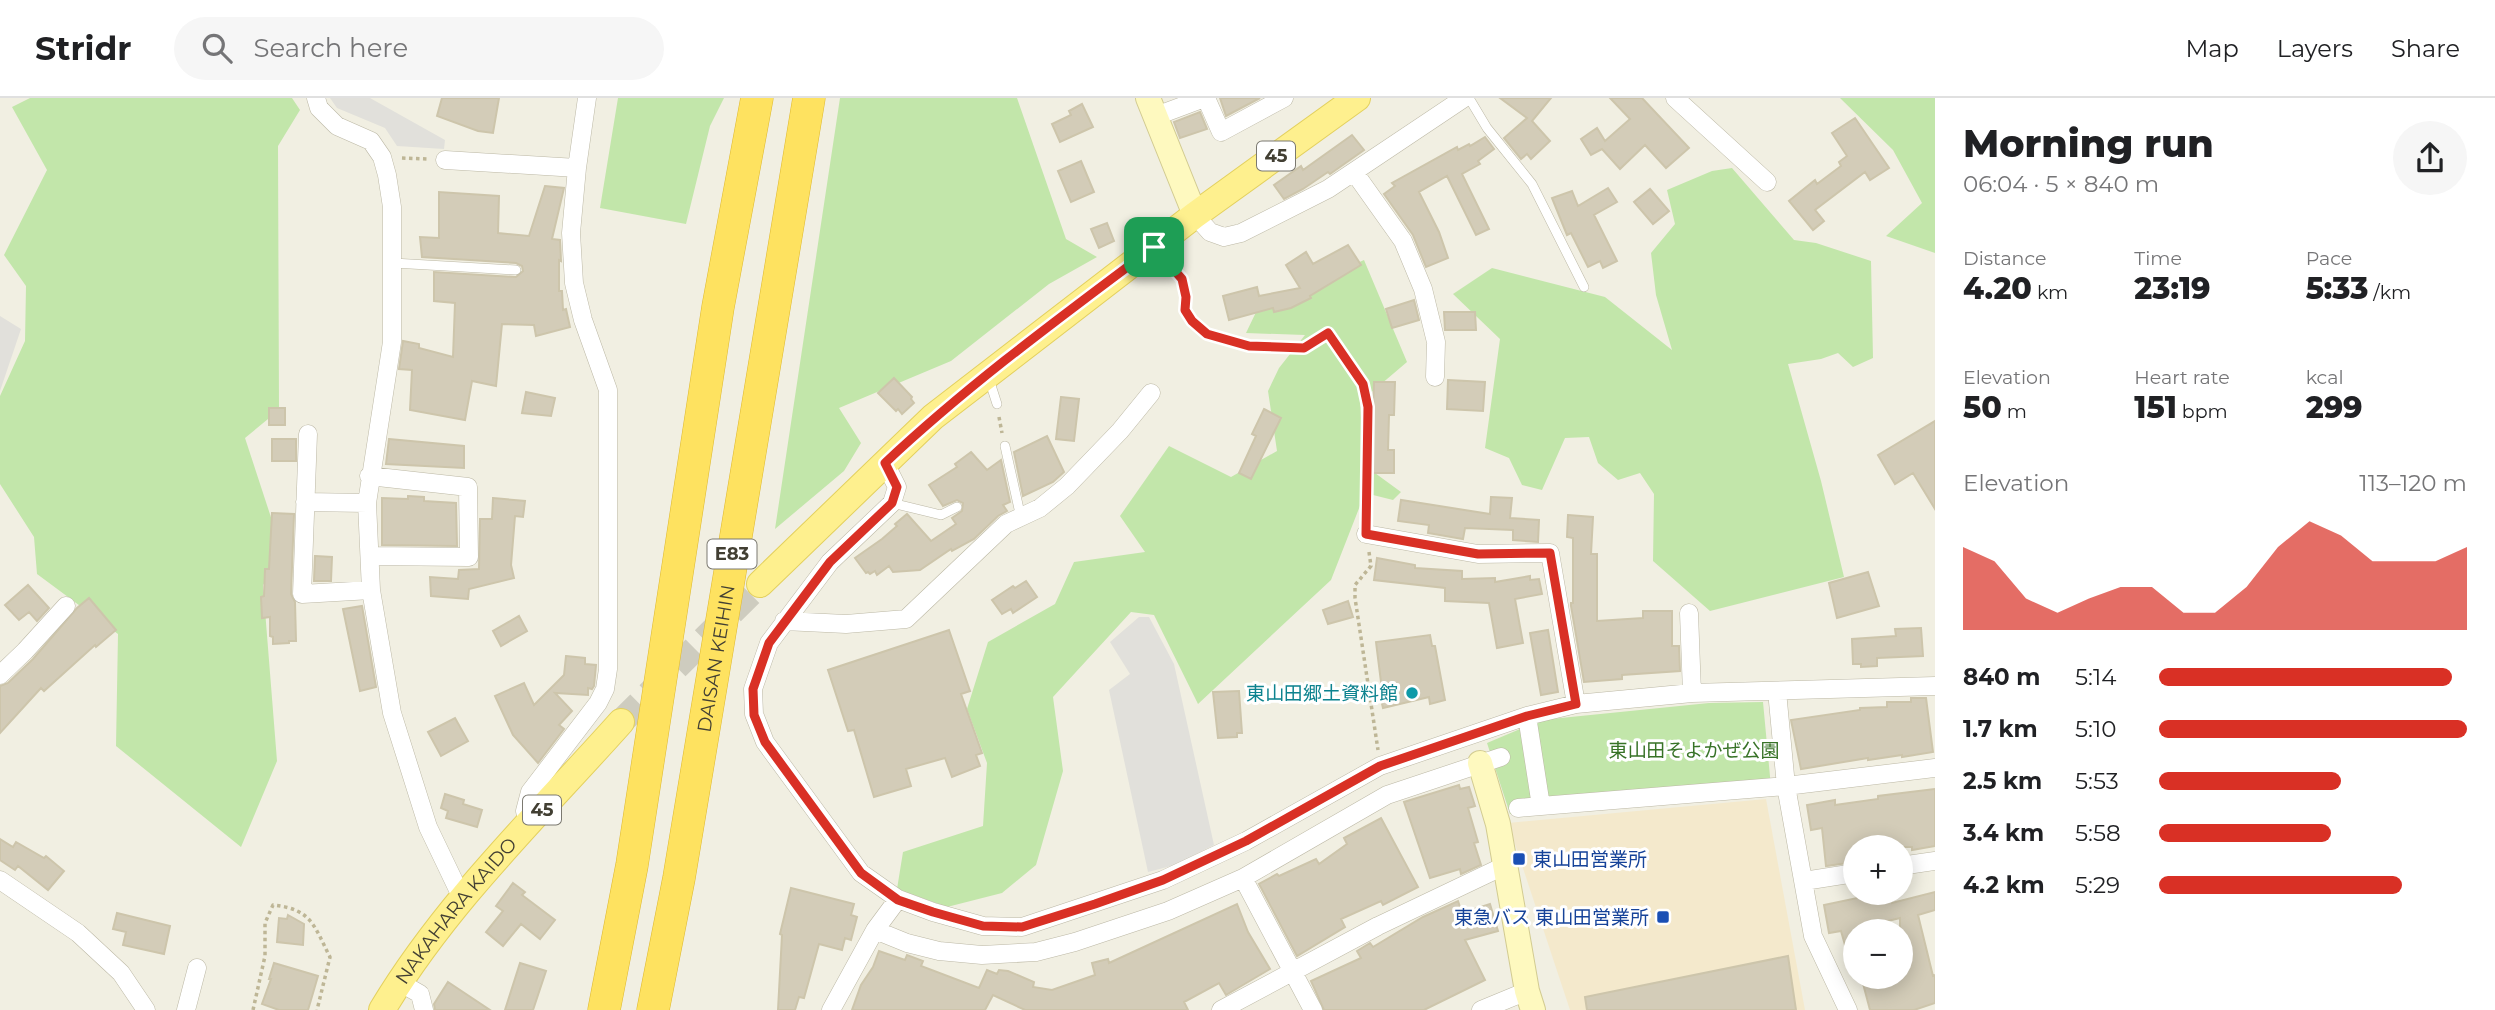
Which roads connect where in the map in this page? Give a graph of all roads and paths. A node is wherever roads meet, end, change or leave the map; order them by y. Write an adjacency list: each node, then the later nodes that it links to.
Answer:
1 (316, 98): 11 (street)
2 (587, 98): 13 (street)
3 (757, 98): 75 (highway, E83)
4 (809, 98): 76 (highway, DAISAN KEIHIN / E83)
5 (1205, 98): 6 (street); 10 (street)
6 (1284, 98)
7 (1357, 98): 16 (main road, 45)
8 (1466, 98): 14 (street); 20 (lane)
9 (1675, 98): 15 (street)
10 (1152, 107): 16 (street)
11 (382, 158): 12 (path); 18 (street)
12 (445, 160): 13 (street)
13 (577, 168): 54 (street)
14 (1354, 172): 16 (street); 22 (street)
15 (1767, 182)
16 (1195, 215): 17 (main road, 45)
17 (1154, 247): 21 (main road, 45); 34 (path)
18 (393, 263): 19 (lane); 28 (street)
19 (516, 270)
20 (1584, 286)
21 (987, 373): 24 (lane); 27 (main road, 45)
22 (1435, 377)
23 (1151, 393): 33 (street)
24 (997, 404): 26 (path)
25 (308, 434): 29 (street)
26 (1004, 446): 33 (lane)
27 (885, 463): 31 (street); 36 (main road, 45)
28 (369, 475): 30 (street); 35 (street)
29 (305, 502): 30 (street); 37 (street)
30 (366, 503): 35 (street)
31 (892, 503): 32 (lane); 40 (street)
32 (957, 507)
33 (1021, 518): 40 (street)
34 (1366, 534): 45 (street); 49 (path)
35 (370, 556): 37 (street)
36 (761, 584)
37 (370, 590): 62 (street)
38 (66, 606): 41 (street)
39 (1689, 613): 44 (street)
40 (784, 621): 63 (street)
41 (0, 675)
42 (1935, 686): 43 (street)
43 (1777, 691): 44 (street); 51 (street)
44 (1692, 694): 45 (street)
45 (1576, 704): 46 (street)
46 (1527, 716): 49 (street); 52 (street)
47 (621, 722): 54 (main road, NAKAHARA KAIDO / 45)
48 (1490, 760): 57 (street); 59 (street)
49 (1380, 766): 63 (street)
50 (1935, 768): 51 (street)
51 (1786, 786): 52 (street); 61 (street)
52 (1541, 806): 53 (street)
53 (1518, 808)
54 (529, 825): 62 (main road, NAKAHARA KAIDO / 45)
55 (1935, 861): 56 (street)
56 (1913, 864)
57 (1506, 865): 66 (street); 68 (street)
58 (1843, 875): 61 (street)
59 (1243, 878): 64 (street); 66 (street)
60 (0, 880): 69 (street)
61 (1804, 881): 81 (street)
62 (462, 898): 67 (main road, NAKAHARA KAIDO / 45)
63 (898, 900): 64 (street)
64 (875, 930): 77 (street)
65 (197, 968): 70 (street)
66 (1293, 971): 78 (street); 79 (street)
67 (399, 982): 73 (main road, NAKAHARA KAIDO / 45); 74 (street)
68 (1530, 1000): 80 (street)
69 (146, 1010)
70 (186, 1010)
71 (253, 1010): 72 (path)
72 (317, 1010)
73 (382, 1010)
74 (424, 1010)
75 (604, 1010)
76 (653, 1010)
77 (831, 1010)
78 (1221, 1010)
79 (1313, 1010)
80 (1481, 1010)
81 (1848, 1010)

